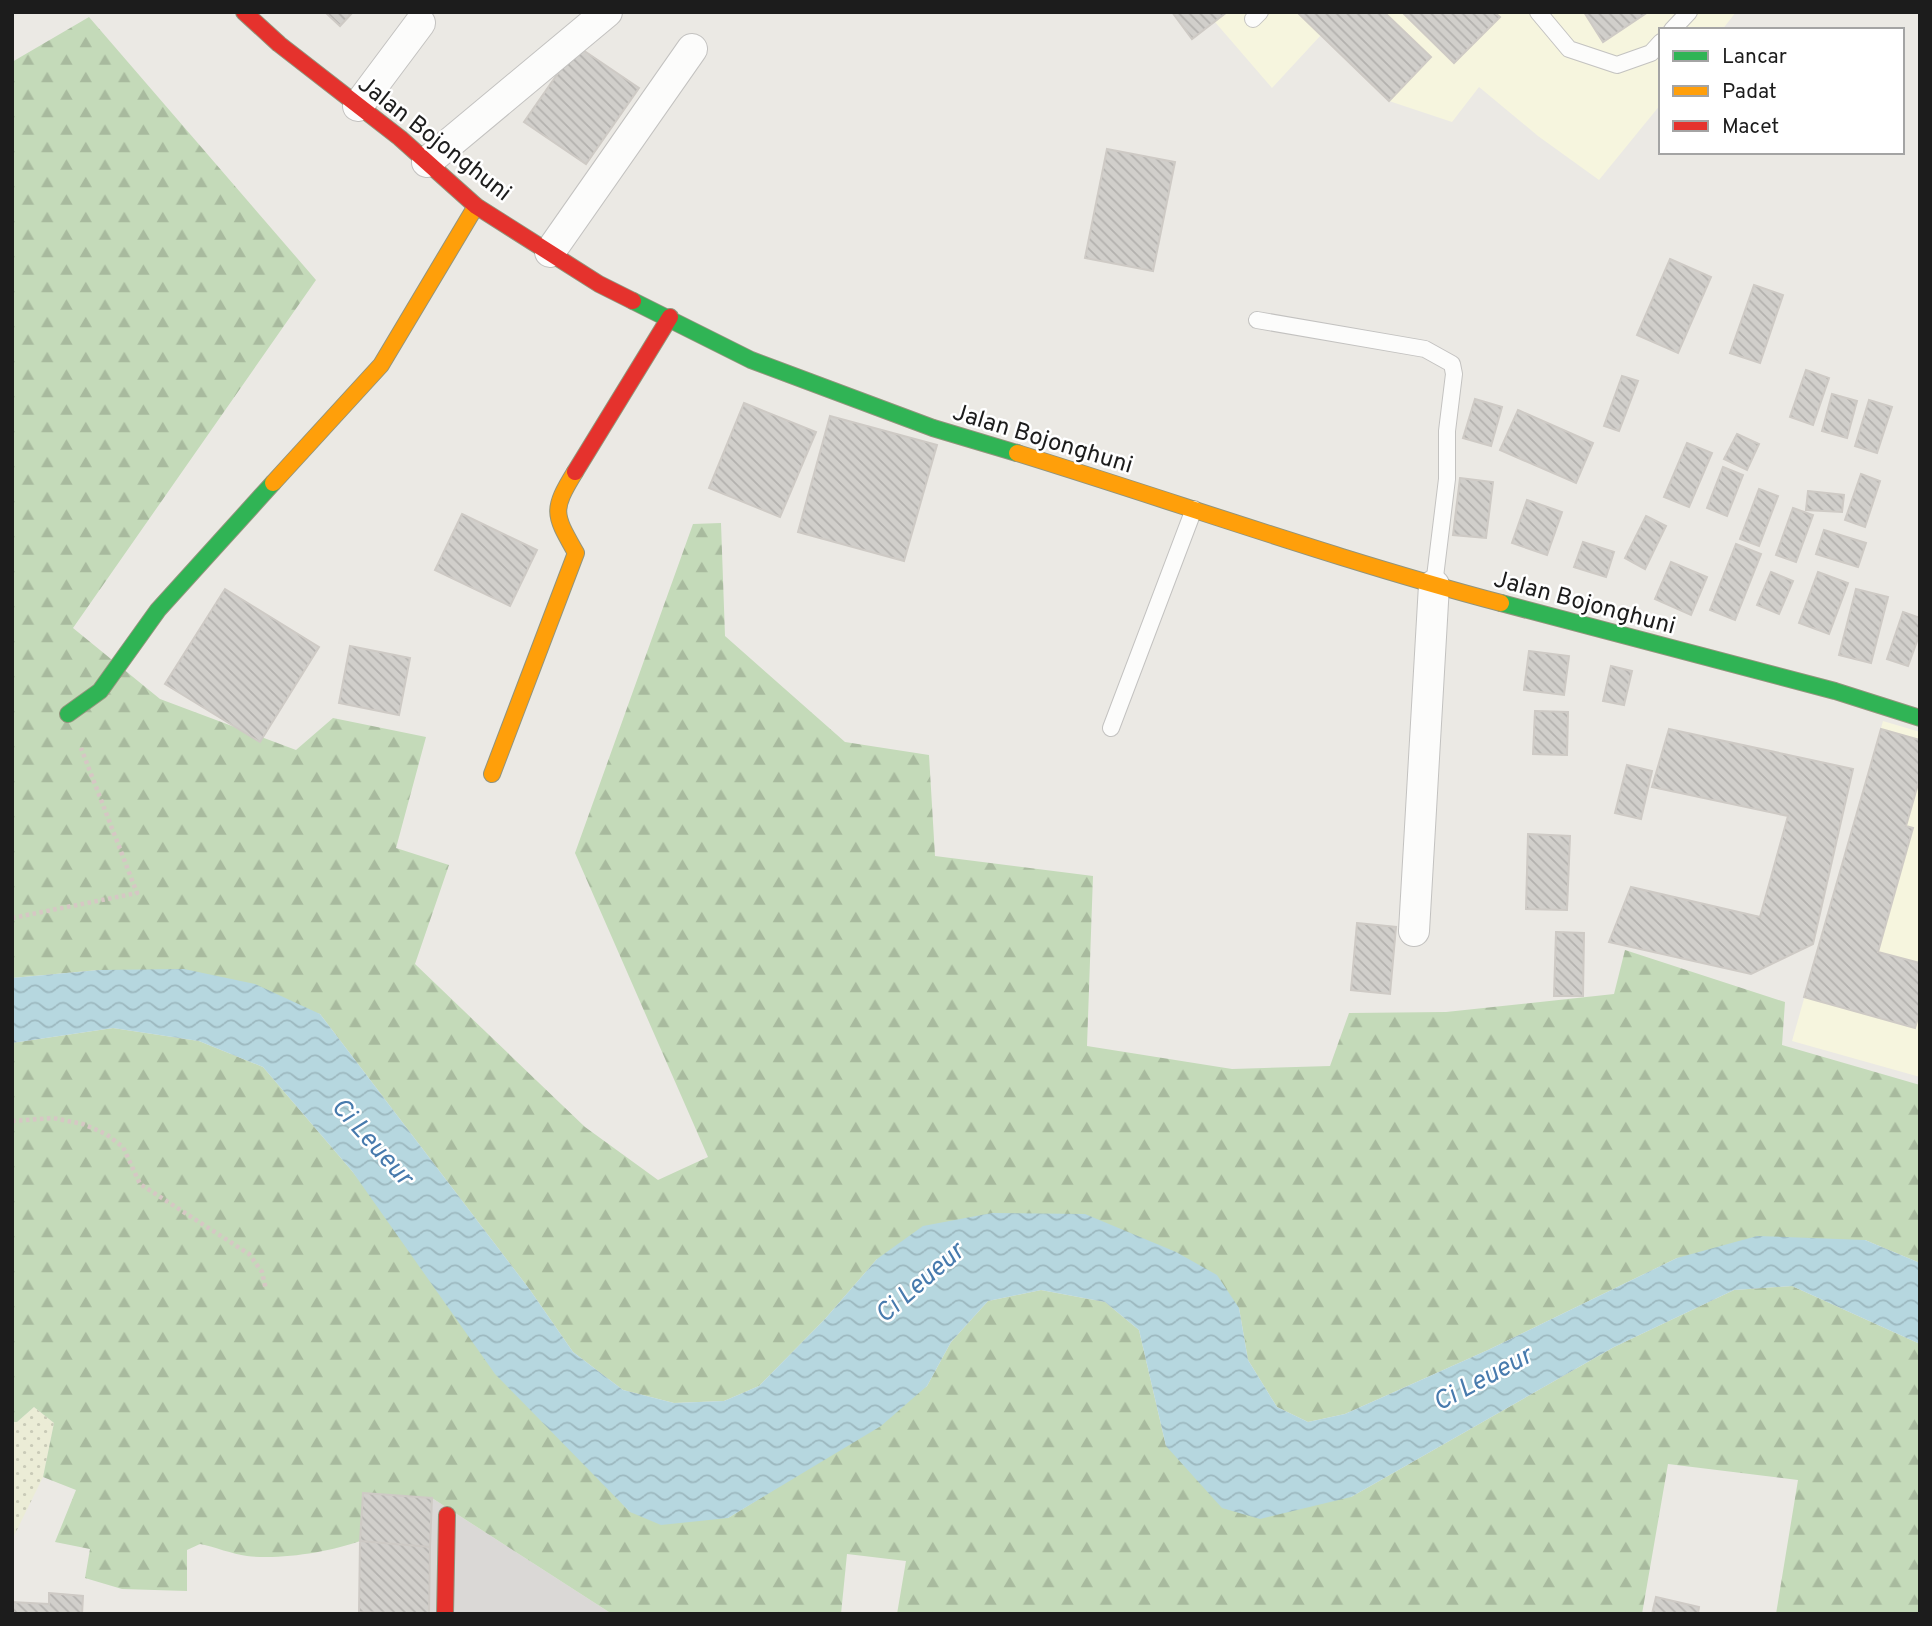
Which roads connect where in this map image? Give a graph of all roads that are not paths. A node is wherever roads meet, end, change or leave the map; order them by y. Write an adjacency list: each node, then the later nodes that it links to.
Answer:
1 (244, 12): 9 (street, Jalan Bojonghuni)
2 (607, 12): 10 (street)
3 (1538, 12): 7 (lane)
4 (1689, 12): 6 (lane)
5 (419, 23): 9 (street)
6 (1674, 28)
7 (1659, 44)
8 (692, 49): 12 (street)
9 (358, 106): 10 (street, Jalan Bojonghuni)
10 (427, 162): 11 (street, Jalan Bojonghuni)
11 (476, 206): 12 (street, Jalan Bojonghuni); 17 (street)
12 (550, 252): 13 (street, Jalan Bojonghuni)
13 (670, 317): 15 (street, Jalan Bojonghuni); 20 (street)
14 (1257, 320): 16 (lane)
15 (1194, 509): 16 (street, Jalan Bojonghuni); 19 (lane)
16 (1434, 585): 18 (street, Jalan Bojonghuni); 21 (street)
17 (68, 713)
18 (1920, 718)
19 (1111, 727)
20 (492, 774)
21 (1414, 931)
22 (447, 1515): 23 (street)
23 (444, 1614)

